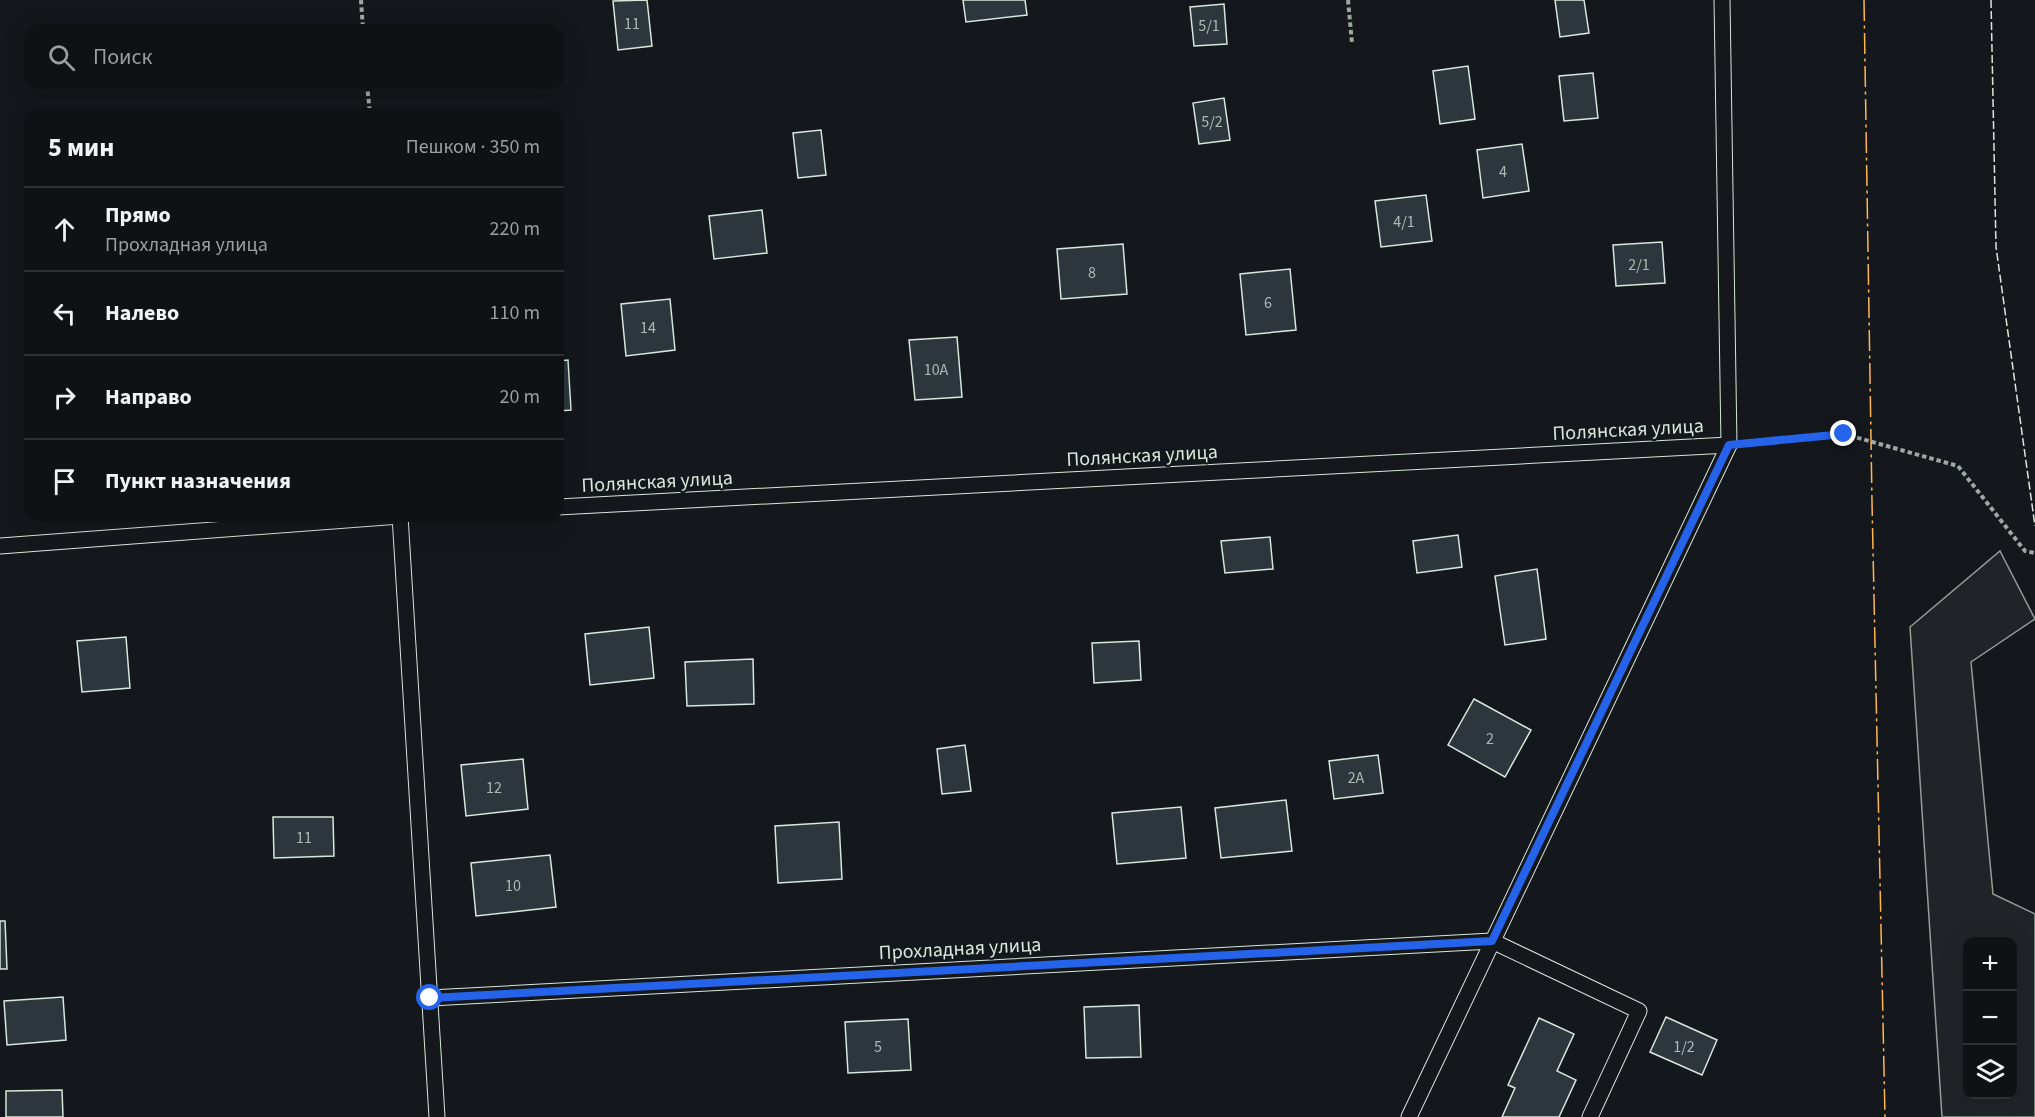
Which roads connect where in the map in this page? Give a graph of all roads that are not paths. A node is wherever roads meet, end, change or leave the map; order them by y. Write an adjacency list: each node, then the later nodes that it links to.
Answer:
1 (1722, 0): 2 (lane)
2 (1729, 445): 3 (lane, Полянская улица); 7 (lane)
3 (564, 507)
4 (320, 522): 6 (lane)
5 (400, 522): 8 (lane)
6 (0, 546)
7 (1492, 941): 8 (lane, Прохладная улица); 10 (lane); 11 (lane)
8 (430, 998): 9 (lane)
9 (437, 1117)
10 (1409, 1117)
11 (1590, 1117)

